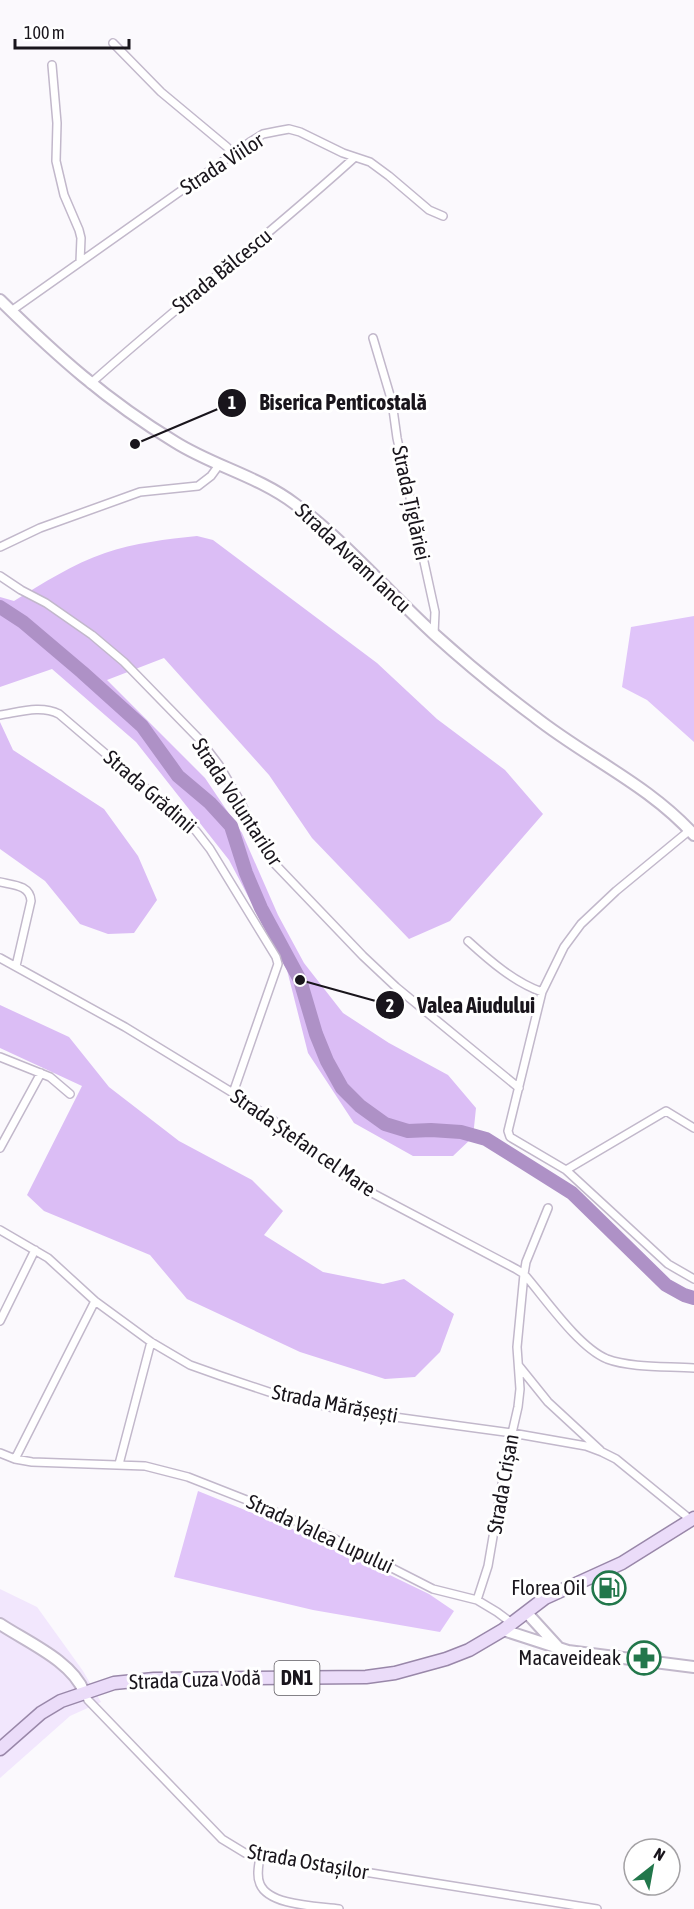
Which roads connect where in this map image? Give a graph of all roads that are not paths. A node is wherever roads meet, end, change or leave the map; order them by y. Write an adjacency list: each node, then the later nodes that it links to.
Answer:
1 (113, 44): 3 (street)
2 (52, 65): 6 (street)
3 (233, 154): 4 (street, Strada Viilor); 6 (street, Strada Viilor)
4 (354, 158): 5 (street, Strada Viilor); 10 (street, Strada Bălcescu)
5 (443, 216)
6 (80, 262): 8 (street, Strada Viilor)
7 (0, 300): 8 (main road, Strada Avram Iancu)
8 (11, 311): 10 (main road, Strada Avram Iancu)
9 (373, 338): 14 (street, Strada Țiglăriei)
10 (90, 384): 11 (main road, Strada Avram Iancu)
11 (219, 465): 12 (street); 14 (main road, Strada Avram Iancu)
12 (0, 547)
13 (0, 576): 24 (street, Strada Voluntarilor)
14 (434, 634): 16 (main road, Strada Avram Iancu)
15 (0, 714): 25 (street, Strada Grădinii)
16 (692, 833): 21 (street)
17 (0, 882): 20 (street)
18 (468, 941): 21 (street)
19 (0, 958): 20 (street, Strada Ștefan cel Mare)
20 (16, 966): 25 (street, Strada Ștefan cel Mare)
21 (542, 992): 24 (street)
22 (0, 1057): 23 (street)
23 (41, 1072): 26 (street); 28 (street)
24 (519, 1088): 29 (street)
25 (233, 1093): 33 (street, Strada Ștefan cel Mare)
26 (70, 1094)
27 (694, 1128): 29 (street)
28 (0, 1148)
29 (566, 1170): 34 (street)
30 (548, 1208): 33 (street, Strada Crișan)
31 (0, 1230): 32 (street, Strada Mărășești)
32 (36, 1250): 35 (street, Strada Mărășești); 36 (street)
33 (524, 1274): 38 (street, Strada Crișan); 39 (street, Strada Ștefan cel Mare)
34 (694, 1279)
35 (95, 1301): 37 (street, Strada Mărășești); 43 (street)
36 (0, 1321)
37 (152, 1342): 40 (street, Strada Mărășești); 44 (street)
38 (519, 1366): 40 (street, Strada Crișan); 41 (street)
39 (694, 1368)
40 (512, 1433): 41 (street, Strada Mărășești); 46 (street, Strada Crișan)
41 (602, 1452): 45 (street, Strada Mărășești)
42 (0, 1453): 43 (street, Strada Valea Lupului)
43 (15, 1459): 44 (street, Strada Valea Lupului)
44 (119, 1464): 46 (street, Strada Valea Lupului)
45 (692, 1519): 47 (main road, Strada Cuza Vodă / DN1)
46 (477, 1600): 49 (street, Strada Valea Lupului)
47 (527, 1613): 49 (main road, Strada Cuza Vodă / DN1); 50 (main road)
48 (0, 1624): 52 (main road)
49 (508, 1627): 50 (main road); 52 (main road, Strada Cuza Vodă / DN1)
50 (558, 1647): 51 (main road)
51 (694, 1667)
52 (84, 1692): 53 (main road, Strada Cuza Vodă / DN1); 54 (street, Strada Ostașilor)
53 (0, 1749)
54 (260, 1856): 55 (street); 56 (street, Strada Ostașilor)
55 (339, 1909)
56 (597, 1909)

